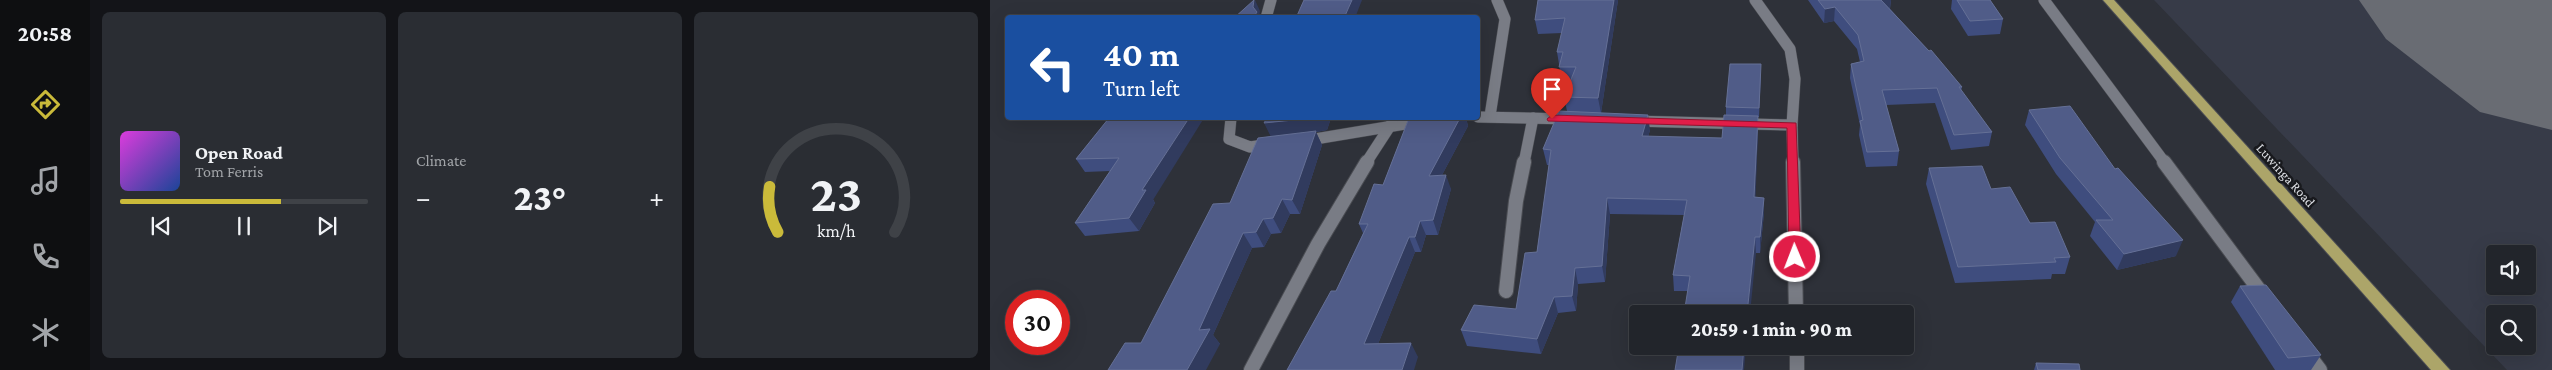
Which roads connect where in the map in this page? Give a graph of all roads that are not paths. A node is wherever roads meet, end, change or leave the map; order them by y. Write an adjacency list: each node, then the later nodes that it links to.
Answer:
1 (1271, 0): 6 (street)
2 (1497, 0): 7 (street)
3 (1755, 0): 15 (street)
4 (2044, 0): 18 (street)
5 (2108, 0): 24 (highway, Luwinga Road)
6 (1267, 15)
7 (1490, 116): 8 (street); 9 (street)
8 (1480, 117)
9 (1533, 118): 10 (street); 16 (street)
10 (1580, 119)
11 (1231, 120): 14 (street)
12 (1438, 120): 14 (street)
13 (1618, 120): 15 (street)
14 (1392, 123): 21 (street)
15 (1792, 125): 17 (street)
16 (1506, 291)
17 (1796, 305)
18 (2273, 308)
19 (2297, 339): 23 (street)
20 (1797, 355): 22 (street)
21 (1251, 370)
22 (1797, 370)
23 (2320, 370)
24 (2441, 370)

